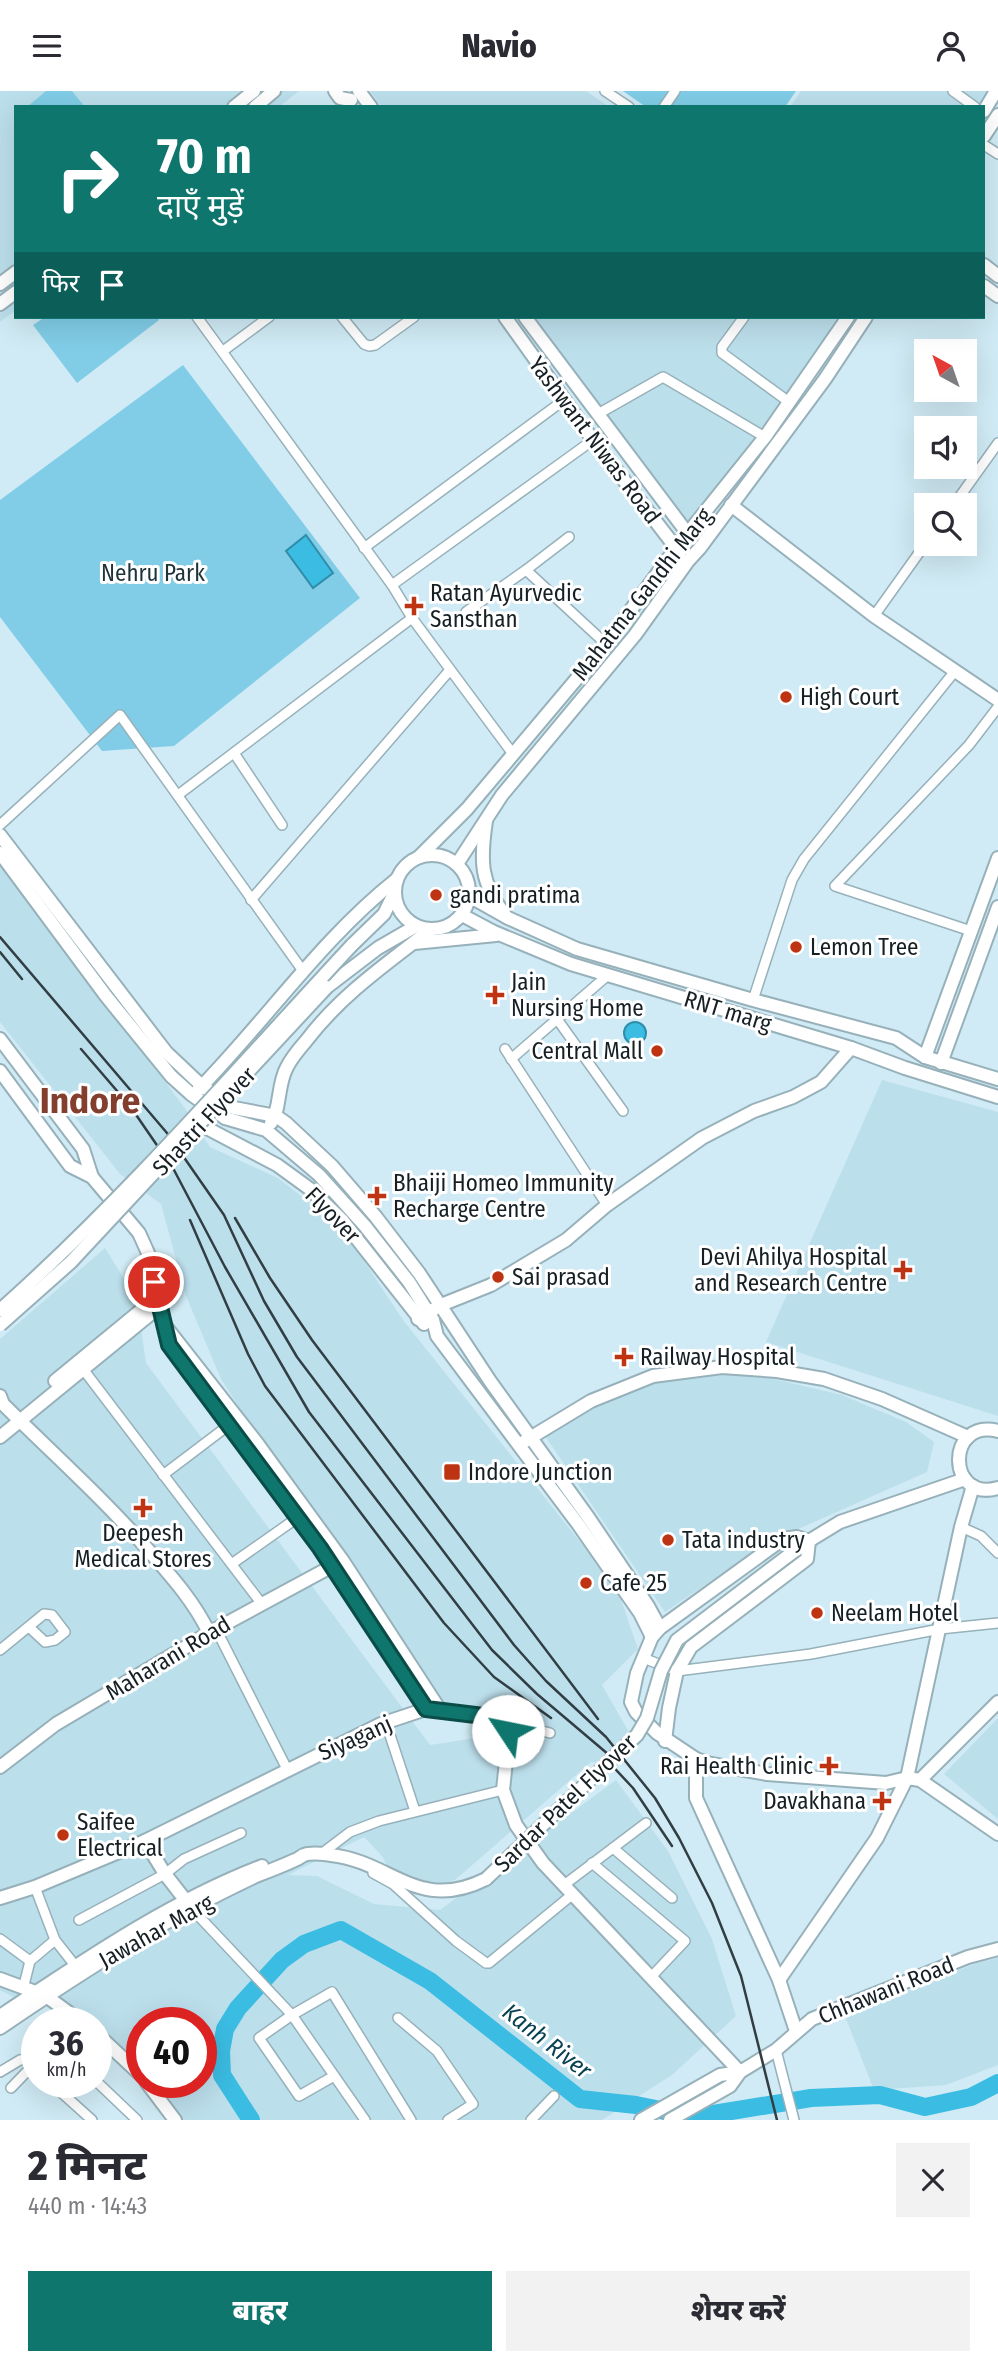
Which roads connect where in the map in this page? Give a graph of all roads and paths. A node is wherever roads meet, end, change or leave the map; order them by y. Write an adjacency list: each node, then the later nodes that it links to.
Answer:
1 (254, 91): 9 (street)
2 (274, 91): 10 (street)
3 (335, 91): 7 (street)
4 (605, 91): 8 (street)
5 (953, 91): 11 (street)
6 (996, 91): 12 (street)
7 (353, 97)
8 (613, 103)
9 (236, 105)
10 (257, 105)
11 (972, 105)
12 (985, 109)
13 (998, 115): 14 (street)
14 (985, 134)
15 (203, 319): 24 (street)
16 (266, 319): 24 (street)
17 (344, 319): 18 (street)
18 (411, 319)
19 (506, 319): 25 (street, Yashwant Niwas Road)
20 (527, 319): 27 (street, Yashwant Niwas Road)
21 (743, 319): 26 (street)
22 (847, 319): 26 (street, Mahatma Gandhi Marg)
23 (865, 319): 32 (street, Mahatma Gandhi Marg)
24 (223, 351): 35 (street)
25 (564, 400): 29 (street, Yashwant Niwas Road); 35 (street)
26 (789, 402): 28 (street, Mahatma Gandhi Marg)
27 (598, 414): 28 (street); 33 (street, Yashwant Niwas Road)
28 (765, 437): 33 (street, Mahatma Gandhi Marg)
29 (593, 440): 36 (street, Yashwant Niwas Road); 41 (street)
30 (998, 443): 31 (street)
31 (962, 493)
32 (732, 505): 37 (street, Mahatma Gandhi Marg); 43 (street)
33 (688, 534): 36 (street, Mahatma Gandhi Marg); 37 (street, Yashwant Niwas Road)
34 (569, 537): 40 (street)
35 (364, 548): 41 (street)
36 (676, 548): 39 (street, Yashwant Niwas Road); 45 (street, Mahatma Gandhi Marg)
37 (700, 548): 39 (street, Mahatma Gandhi Marg)
38 (917, 556): 43 (street)
39 (688, 561): 53 (street, Mahatma Gandhi Marg)
40 (526, 570): 42 (street); 45 (street)
41 (392, 585): 44 (street)
42 (466, 612)
43 (874, 616): 47 (street)
44 (412, 618): 46 (street); 50 (street)
45 (606, 644): 51 (street, Mahatma Gandhi Marg)
46 (450, 670): 51 (street); 64 (street)
47 (955, 671): 48 (street); 75 (street)
48 (998, 701)
49 (998, 707): 70 (street)
50 (234, 753): 52 (street); 55 (street)
51 (513, 754): 58 (street, Mahatma Gandhi Marg)
52 (178, 795): 54 (street); 64 (street)
53 (486, 817): 60 (street, Mahatma Gandhi Marg); 67 (street)
54 (0, 825)
55 (282, 825)
56 (0, 835): 78 (street)
57 (0, 853): 78 (street)
58 (419, 857): 60 (street); 61 (street)
59 (998, 858): 70 (street)
60 (457, 864): 63 (street)
61 (397, 879): 62 (street); 73 (street)
62 (394, 894): 68 (street); 97 (street, Shastri Flyover, bridge)
63 (469, 896): 66 (street); 67 (street, RNT marg)
64 (251, 900): 73 (street)
65 (998, 907): 83 (street)
66 (462, 915): 69 (street); 71 (street, RNT marg)
67 (508, 918): 75 (street, RNT marg)
68 (416, 926): 69 (street); 91 (street, Shastri Flyover, bridge)
69 (430, 930): 72 (street)
70 (971, 931): 81 (street)
71 (500, 935): 72 (street); 74 (street, RNT marg)
72 (412, 944): 90 (street)
73 (303, 971): 86 (street)
74 (608, 975): 76 (street); 79 (street, RNT marg)
75 (753, 1000): 81 (street, RNT marg)
76 (557, 1019): 82 (street); 89 (street)
77 (0, 1039): 93 (street)
78 (149, 1040): 86 (street); 87 (street)
79 (851, 1048): 88 (street, RNT marg); 94 (street)
80 (505, 1049): 82 (street)
81 (927, 1053): 83 (street, RNT marg)
82 (511, 1059): 94 (street)
83 (942, 1059): 85 (street, RNT marg)
84 (0, 1071): 93 (street)
85 (998, 1079)
86 (202, 1086): 87 (street); 90 (street)
87 (192, 1095): 92 (street)
88 (998, 1097)
89 (623, 1111)
90 (276, 1116): 92 (street); 96 (street)
91 (201, 1125): 98 (street, Flyover); 100 (street, Shastri Flyover, bridge)
92 (267, 1129): 98 (street)
93 (92, 1177): 95 (street)
94 (607, 1205): 96 (street)
95 (158, 1303): 99 (street); 101 (street); 103 (street)
96 (441, 1305): 98 (street); 107 (street)
97 (0, 1310)
98 (419, 1314): 109 (street, Flyover)
99 (164, 1324): 104 (street); 118 (street)
100 (0, 1325)
101 (83, 1370): 103 (street); 110 (street)
102 (1, 1401): 103 (street)
103 (16, 1417): 106 (street); 123 (street)
104 (229, 1425): 110 (street); 113 (street)
105 (998, 1431): 108 (street)
106 (0, 1437)
107 (532, 1437): 108 (street); 109 (street); 124 (street)
108 (968, 1437): 111 (street)
109 (520, 1444): 124 (street, Flyover)
110 (163, 1475): 117 (street)
111 (969, 1482): 112 (street); 114 (street); 115 (street, Sardar Patel Flyover)
112 (998, 1488)
113 (297, 1518): 117 (street); 118 (street)
114 (961, 1527): 116 (street); 122 (street)
115 (803, 1545): 124 (street); 127 (street); 146 (street, Sardar Patel Flyover, bridge)
116 (998, 1553)
117 (233, 1563): 119 (street)
118 (338, 1564): 119 (street, Maharani Road); 129 (street); 130 (street)
119 (261, 1604): 123 (street, Maharani Road)
120 (998, 1623): 122 (street)
121 (29, 1627): 125 (street)
122 (940, 1629): 127 (street); 138 (street)
123 (213, 1631): 136 (street, Maharani Road); 137 (street)
124 (656, 1633): 126 (street)
125 (0, 1650)
126 (643, 1658): 127 (street); 134 (street)
127 (677, 1671): 134 (street)
128 (998, 1702): 138 (street)
129 (426, 1709): 130 (street, Siyaganj); 131 (street, Siyaganj)
130 (440, 1710): 132 (street, Siyaganj)
131 (386, 1723): 137 (street, Siyaganj); 140 (street)
132 (510, 1723): 133 (street); 139 (street)
133 (550, 1733)
134 (665, 1741): 135 (street)
135 (696, 1759): 138 (street); 163 (street)
136 (0, 1767)
137 (288, 1769): 144 (street, Siyaganj)
138 (914, 1779): 143 (street); 163 (street)
139 (503, 1790): 140 (street); 151 (street)
140 (415, 1811): 146 (street)
141 (646, 1823): 145 (street)
142 (241, 1833): 149 (street)
143 (998, 1834)
144 (145, 1841): 149 (street); 150 (street, Siyaganj)
145 (613, 1847): 148 (street); 153 (street)
146 (321, 1854): 147 (street)
147 (302, 1857): 151 (street); 154 (street, Jawahar Marg)
148 (592, 1863): 151 (street); 161 (street)
149 (165, 1874): 154 (street); 155 (street)
150 (35, 1887): 152 (street, Siyaganj); 157 (street)
151 (568, 1890): 161 (street)
152 (0, 1898)
153 (672, 1898)
154 (188, 1905): 160 (street, Jawahar Marg); 166 (street)
155 (79, 1920)
156 (0, 1939): 159 (street)
157 (55, 1940): 159 (street); 160 (street)
158 (998, 1949): 170 (street, Chhawani Road)
159 (30, 1961): 164 (street)
160 (78, 1970): 164 (street, Jawahar Marg)
161 (652, 1976): 176 (street)
162 (1, 1980): 164 (street)
163 (779, 1980): 170 (street)
164 (35, 1993): 165 (street); 167 (street); 169 (street, Jawahar Marg)
165 (56, 2007)
166 (292, 2015): 177 (street); 177 (street); 189 (street)
167 (0, 2017)
168 (398, 2018): 190 (street)
169 (0, 2028)
170 (796, 2031): 172 (street, Chhawani Road)
171 (112, 2048): 174 (street)
172 (776, 2049): 176 (street, Chhawani Road); 184 (street)
173 (21, 2060): 175 (street)
174 (126, 2061)
175 (0, 2072)
176 (740, 2072): 192 (street, Chhawani Road); 193 (street)
177 (334, 2075): 188 (street)
178 (21, 2077): 179 (street)
179 (11, 2088)
180 (112, 2096): 186 (street)
181 (554, 2096): 191 (street)
182 (68, 2098): 185 (street)
183 (158, 2098): 187 (street)
184 (794, 2119)
185 (92, 2120)
186 (137, 2120)
187 (175, 2120)
188 (365, 2120)
189 (411, 2120)
190 (448, 2120)
191 (531, 2120)
192 (641, 2120)
193 (670, 2120)

